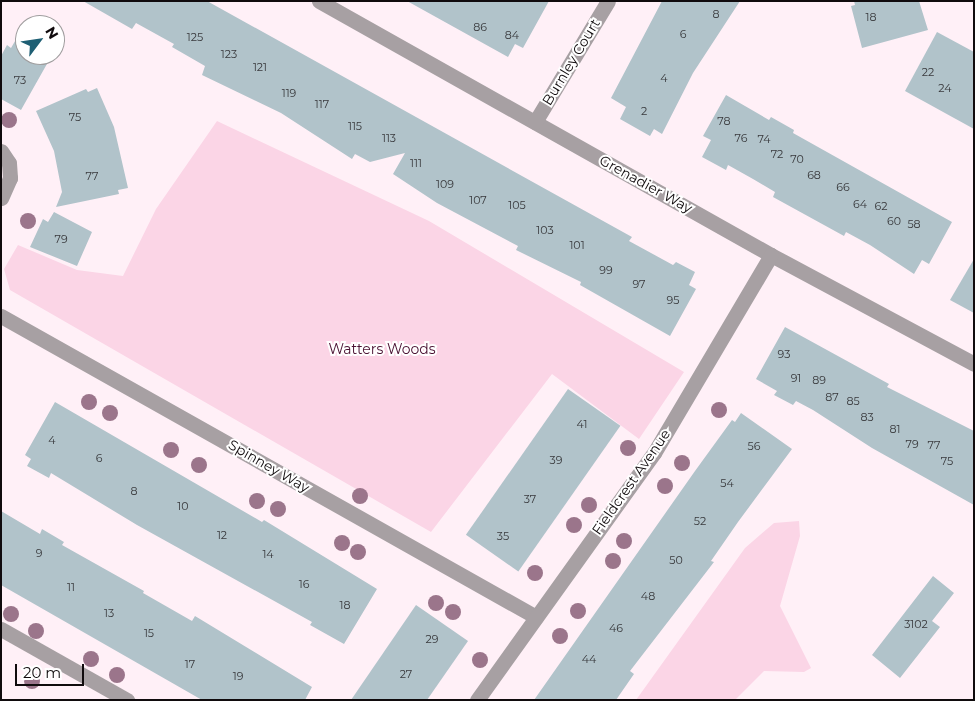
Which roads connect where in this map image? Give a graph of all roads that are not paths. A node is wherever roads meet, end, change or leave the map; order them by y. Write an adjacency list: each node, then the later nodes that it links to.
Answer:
1 (319, 1): 3 (street, Grenadier Way)
2 (608, 1): 3 (street, Burnley Court)
3 (535, 122): 6 (street, Grenadier Way)
4 (1, 150): 5 (street)
5 (1, 198)
6 (771, 255): 8 (street, Grenadier Way); 9 (street, Fieldcrest Avenue)
7 (1, 316): 9 (street, Spinney Way)
8 (974, 364)
9 (536, 617): 12 (street, Fieldcrest Avenue)
10 (1, 629): 11 (street)
11 (126, 700)
12 (477, 700)

